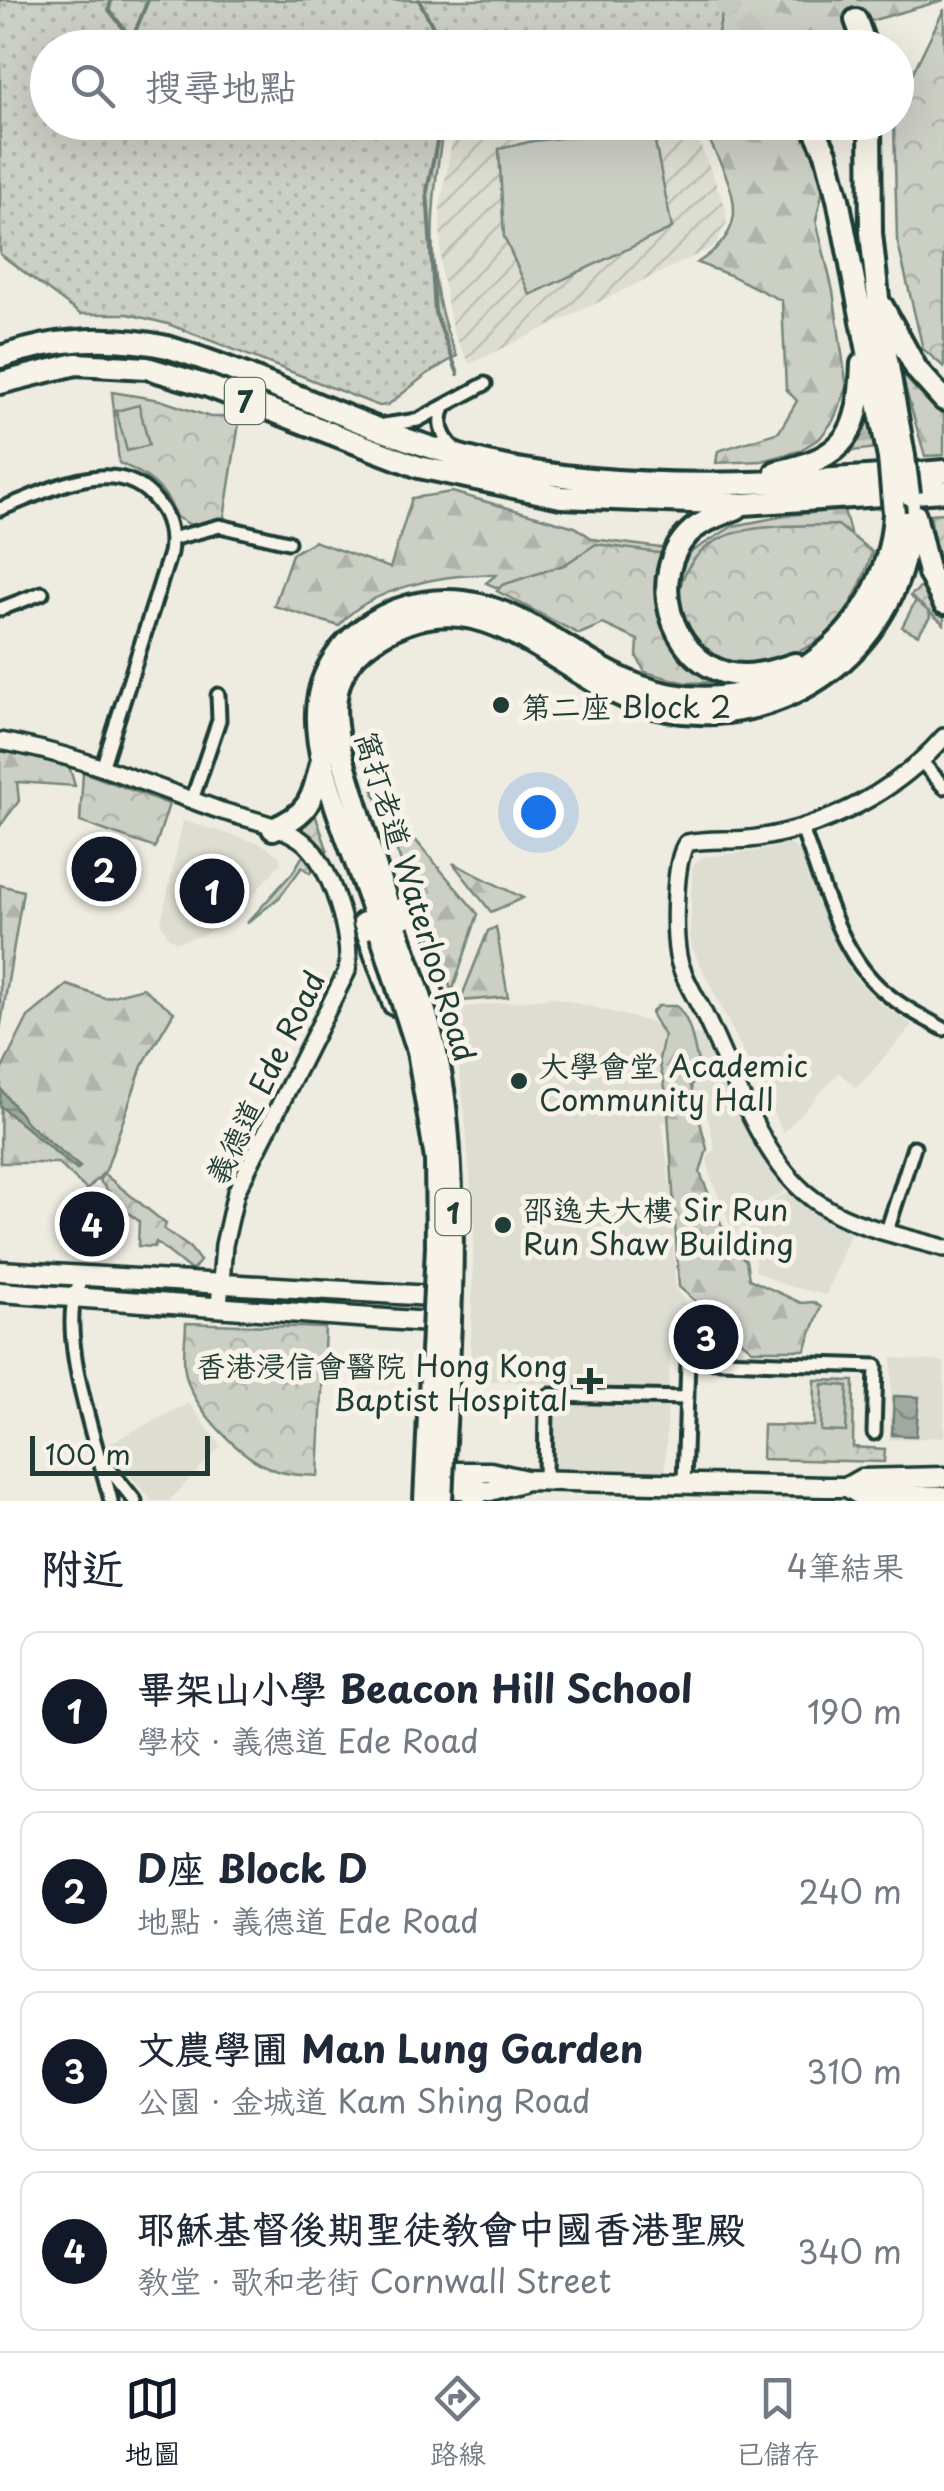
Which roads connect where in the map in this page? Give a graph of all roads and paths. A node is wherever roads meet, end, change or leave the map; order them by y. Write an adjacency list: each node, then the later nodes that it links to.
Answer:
1 (856, 20): 2 (highway)
2 (860, 30)
3 (821, 140): 6 (highway, 1)
4 (870, 140): 5 (highway, 1)
5 (878, 300): 10 (highway, 1); 11 (highway)
6 (865, 332): 10 (highway, 1); 17 (highway)
7 (0, 357): 13 (highway, 7)
8 (0, 383): 19 (highway, 7)
9 (485, 384): 12 (street)
10 (885, 393): 15 (highway, 窩打老道 Waterloo Road / 1)
11 (944, 400)
12 (446, 406): 13 (street); 14 (street)
13 (364, 424): 14 (highway, 7)
14 (464, 457): 17 (highway, 7)
15 (896, 457): 21 (highway, 窩打老道 Waterloo Road / 1, bridge); 21 (highway, 窩打老道 Waterloo Road / 1, bridge)
16 (944, 471): 17 (highway, 7)
17 (740, 482)
18 (944, 491): 19 (highway, 7)
19 (744, 504): 27 (highway)
20 (0, 509): 22 (street)
21 (910, 536): 25 (highway, 窩打老道 Waterloo Road); 27 (highway, 窩打老道 Waterloo Road / 1); 36 (highway, 窩打老道 Waterloo Road / 1)
22 (171, 539): 23 (street); 32 (street)
23 (288, 542)
24 (42, 593): 26 (street)
25 (944, 602)
26 (0, 609)
27 (825, 654): 33 (highway, 窩打老道 Waterloo Road / 1)
28 (218, 694): 35 (street)
29 (944, 737): 31 (street)
30 (0, 740): 32 (street, 義德道 Ede Road)
31 (921, 761): 34 (street); 38 (street)
32 (103, 766): 35 (street, 義德道 Ede Road)
33 (324, 771): 37 (highway); 39 (highway, 窩打老道 Waterloo Road / 1); 42 (highway)
34 (944, 787)
35 (192, 800): 37 (street, 義德道 Ede Road)
36 (356, 802): 39 (highway, 窩打老道 Waterloo Road / 1); 41 (highway)
37 (273, 828): 48 (street, 義德道 Ede Road)
38 (802, 829): 40 (street); 44 (street)
39 (389, 932): 61 (highway, 窩打老道 Waterloo Road / 1, bridge); 62 (highway, 窩打老道 Waterloo Road / 1, bridge)
40 (944, 1029)
41 (444, 1045): 42 (main road); 51 (main road, 窩打老道 Waterloo Road)
42 (413, 1058): 50 (main road, 窩打老道 Waterloo Road)
43 (914, 1147): 44 (street)
44 (886, 1231): 45 (street)
45 (944, 1248)
46 (0, 1272): 47 (main road)
47 (86, 1276): 48 (main road); 52 (street)
48 (221, 1284): 50 (main road); 53 (street, 義德道 Ede Road)
49 (0, 1292): 52 (main road)
50 (427, 1296): 51 (main road); 54 (main road, 窩打老道 Waterloo Road)
51 (459, 1297): 55 (main road, 窩打老道 Waterloo Road)
52 (73, 1298): 53 (main road); 58 (street)
53 (219, 1308): 54 (main road)
54 (424, 1322): 55 (main road); 61 (main road, 窩打老道 Waterloo Road)
55 (457, 1324): 62 (main road, 窩打老道 Waterloo Road)
56 (687, 1398): 57 (street); 59 (street); 60 (street)
57 (874, 1432)
58 (100, 1458): 65 (street); 66 (street)
59 (535, 1481): 60 (main road); 62 (main road); 64 (main road)
60 (684, 1484): 63 (main road)
61 (420, 1490): 62 (main road)
62 (448, 1490): 64 (main road)
63 (933, 1490)
64 (477, 1496)
65 (112, 1501)
66 (135, 1501)

